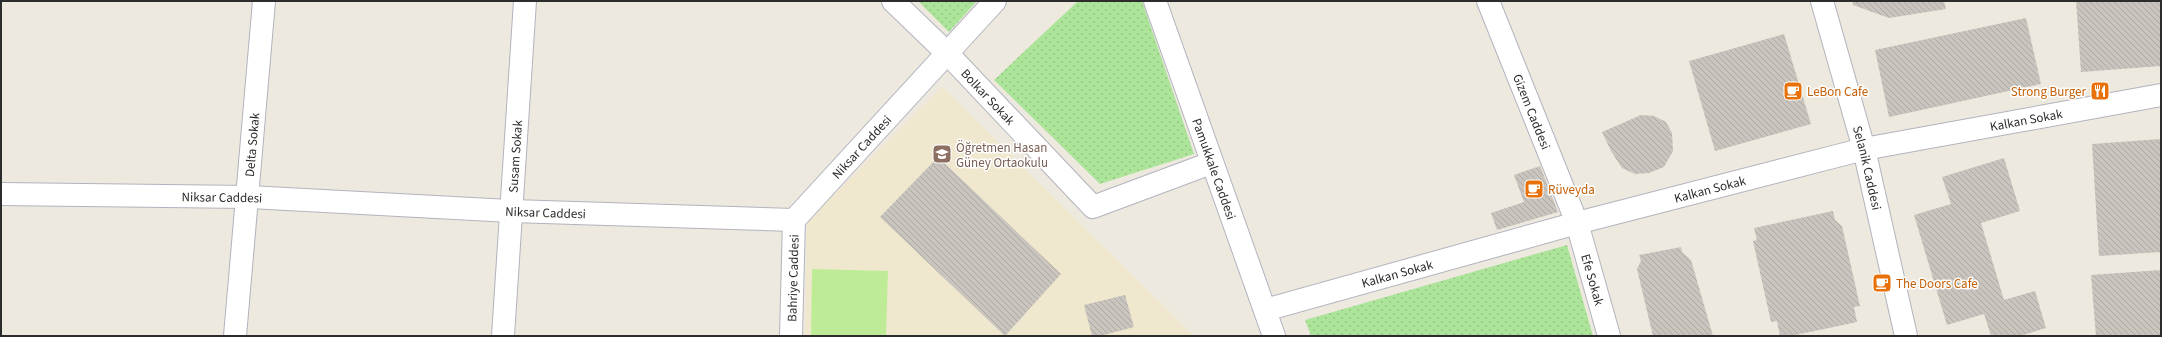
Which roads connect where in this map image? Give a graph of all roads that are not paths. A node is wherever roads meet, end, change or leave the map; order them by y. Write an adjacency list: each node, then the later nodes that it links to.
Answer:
1 (264, 1): 13 (street, Delta Sokak)
2 (525, 1): 14 (street, Susam Sokak)
3 (893, 1): 8 (street, Bolkar Sokak)
4 (995, 1): 8 (street, Niksar Caddesi)
5 (1155, 1): 11 (street, Pamukkale Caddesi)
6 (1488, 1): 16 (street, Gizem Caddesi)
7 (1822, 1): 10 (street, Selanik Caddesi)
8 (947, 53): 11 (street, Bolkar Sokak); 15 (street, Niksar Caddesi)
9 (2161, 95): 10 (street, Kalkan Sokak)
10 (1864, 149): 16 (street, Kalkan Sokak); 23 (street, Selanik Caddesi)
11 (1211, 163): 17 (street, Pamukkale Caddesi)
12 (1, 194): 13 (street, Niksar Caddesi)
13 (248, 197): 14 (street, Niksar Caddesi); 18 (street, Delta Sokak)
14 (512, 211): 15 (street, Niksar Caddesi); 19 (street, Susam Sokak)
15 (794, 220): 20 (street, Bahriye Caddesi)
16 (1577, 222): 17 (street, Kalkan Sokak); 22 (street, Efe Sokak)
17 (1265, 310): 21 (street, Pamukkale Caddesi)
18 (235, 336)
19 (503, 336)
20 (791, 336)
21 (1274, 336)
22 (1609, 336)
23 (1906, 336)

